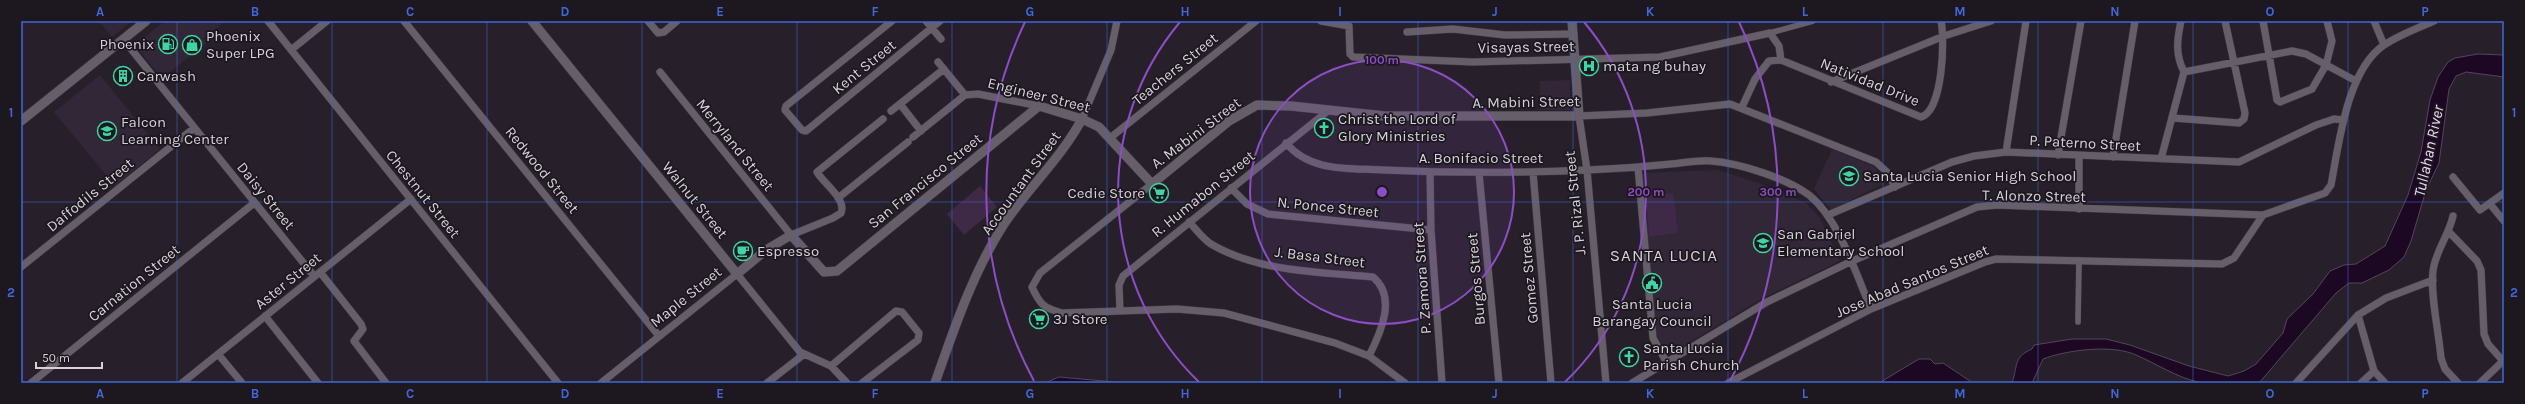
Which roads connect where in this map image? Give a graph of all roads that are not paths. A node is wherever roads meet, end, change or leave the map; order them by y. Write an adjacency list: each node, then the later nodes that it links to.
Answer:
1 (146, 21): 32 (street)
2 (268, 21): 35 (street, Chestnut Street)
3 (327, 21): 35 (street)
4 (404, 21): 102 (street, Redwood Street)
5 (532, 21): 95 (street, Walnut Street)
6 (648, 21): 7 (street)
7 (677, 21)
8 (892, 21): 27 (street, Kent Street)
9 (926, 21): 27 (street)
10 (940, 21): 27 (street, Kent Street)
11 (1117, 21): 54 (street, Accountant Street)
12 (1256, 21): 61 (street, Teachers Street)
13 (1321, 21): 37 (street, Visayas Street)
14 (1572, 21): 30 (street, J. P. Rizal Street)
15 (1813, 21): 29 (street)
16 (1941, 21): 31 (street, Natividad Drive)
17 (1991, 21): 31 (street)
18 (2026, 21): 63 (street)
19 (2081, 21): 64 (street)
20 (2135, 21): 66 (street)
21 (2181, 21): 44 (street)
22 (2225, 21): 40 (street)
23 (2263, 21): 36 (street)
24 (2327, 21): 41 (street)
25 (2374, 21): 34 (street)
26 (2434, 21): 34 (street)
27 (932, 28): 33 (street)
28 (1407, 32): 30 (street)
29 (1770, 33): 37 (street, Visayas Street); 38 (street)
30 (1574, 34): 37 (street, J. P. Rizal Street)
31 (1944, 36): 46 (street); 46 (street, Natividad Drive)
32 (123, 39): 58 (street); 59 (street, Daisy Street)
33 (941, 39)
34 (2384, 45): 45 (street)
35 (291, 50): 79 (street, Chestnut Street)
36 (2269, 56): 40 (street); 41 (street); 41 (street)
37 (1575, 59): 53 (street, J. P. Rizal Street)
38 (1781, 60): 46 (street, Natividad Drive); 50 (street)
39 (938, 62): 42 (street)
40 (2232, 62): 44 (street); 55 (street)
41 (2326, 65): 45 (street)
42 (944, 69): 47 (street); 48 (street)
43 (660, 72): 90 (street, Merryland Street)
44 (2184, 72): 55 (street)
45 (2356, 81): 57 (street)
46 (1831, 82)
47 (965, 95): 49 (street, Engineer Street); 60 (street)
48 (900, 104): 52 (street); 60 (street)
49 (1039, 106): 54 (street, Engineer Street); 90 (street, San Francisco Street)
50 (1742, 108): 53 (street, A. Mabini Street); 75 (street, A. Mabini Street)
51 (1329, 110): 53 (street, A. Mabini Street); 62 (street, R. Humabon Street); 74 (street, A. Mabini Street)
52 (891, 111)
53 (1579, 116): 69 (street, J. P. Rizal Street)
54 (1082, 118): 61 (street, Engineer Street); 120 (street, Accountant Street)
55 (2173, 118): 67 (street)
56 (883, 119): 78 (street)
57 (2344, 120): 67 (street, P. Paterno Street); 84 (street, T. Alonzo Street)
58 (21, 121)
59 (194, 128): 80 (street, Daisy Street); 93 (street, Daffodils Street)
60 (921, 131): 78 (street)
61 (1110, 138): 74 (street, Engineer Street)
62 (1286, 143): 70 (street, A. Bonifacio Street); 76 (street, R. Humabon Street)
63 (2006, 152): 64 (street, P. Paterno Street); 75 (street, P. Paterno Street)
64 (2058, 155): 65 (street, P. Paterno Street)
65 (2079, 156): 66 (street, P. Paterno Street); 82 (street)
66 (2113, 157): 67 (street, P. Paterno Street)
67 (2161, 159)
68 (1638, 167): 69 (street, A. Bonifacio Street); 83 (street, A. Bonifacio Street); 107 (street)
69 (1587, 170): 71 (street, A. Bonifacio Street); 125 (street, J. P. Rizal Street)
70 (1430, 172): 72 (street, A. Bonifacio Street); 88 (street, P. Zamora Street)
71 (1533, 172): 72 (street, A. Bonifacio Street); 124 (street, Gomez Street)
72 (1479, 173): 123 (street, Burgos Street)
73 (2453, 177): 81 (street)
74 (1152, 184): 98 (street, A. Mabini Street)
75 (1895, 187): 83 (street, P. Paterno Street)
76 (1231, 188): 87 (street, R. Humabon Street); 88 (street, N. Ponce Street)
77 (2504, 193): 81 (street)
78 (838, 198): 90 (street)
79 (410, 199): 94 (street, Aster Street); 115 (street, Chestnut Street)
80 (254, 203): 94 (street, Daisy Street); 110 (street, Carnation Street)
81 (2490, 204): 86 (street)
82 (2079, 209): 84 (street, T. Alonzo Street); 92 (street, T. Alonzo Street)
83 (1828, 215): 92 (street, A. Bonifacio Street)
84 (2262, 215): 91 (street, Jose Abad Santos Street)
85 (2453, 216): 89 (street)
86 (2504, 221)
87 (1190, 222): 98 (street, R. Humabon Street); 105 (street, J. Basa Street)
88 (1431, 230): 122 (street, P. Zamora Street)
89 (2449, 232): 96 (street); 106 (street)
90 (791, 235): 95 (street, Maple Street)
91 (2079, 260): 97 (street, Jose Abad Santos Street); 101 (street)
92 (1850, 262): 97 (street, A. Bonifacio Street); 107 (street, T. Alonzo Street)
93 (21, 267)
94 (317, 274): 100 (street, Aster Street); 114 (street, Daisy Street)
95 (737, 274): 102 (street, Maple Street); 104 (street, Walnut Street)
96 (2433, 280): 99 (street); 131 (street)
97 (1871, 309): 127 (street, Jose Abad Santos Street)
98 (1120, 312): 105 (street)
99 (2358, 315): 109 (street); 128 (street)
100 (265, 316): 103 (street, Aster Street); 113 (street)
101 (2078, 322)
102 (659, 336): 116 (street, Maple Street)
103 (218, 354): 111 (street, Aster Street); 112 (street)
104 (803, 355): 108 (street, Walnut Street); 117 (street)
105 (1369, 356): 121 (street)
106 (2504, 360): 132 (street)
107 (1667, 363): 126 (street, T. Alonzo Street)
108 (831, 366): 118 (street, Walnut Street); 119 (street)
109 (2374, 371): 129 (street); 130 (street)
110 (30, 383)
111 (182, 383)
112 (242, 383)
113 (318, 383)
114 (386, 383)
115 (558, 383)
116 (601, 383)
117 (766, 383)
118 (846, 383)
119 (862, 383)
120 (935, 383)
121 (1405, 383)
122 (1442, 383)
123 (1499, 383)
124 (1550, 383)
125 (1606, 383)
126 (1632, 383)
127 (1728, 383)
128 (2296, 383)
129 (2362, 383)
130 (2385, 383)
131 (2458, 383)
132 (2480, 383)

